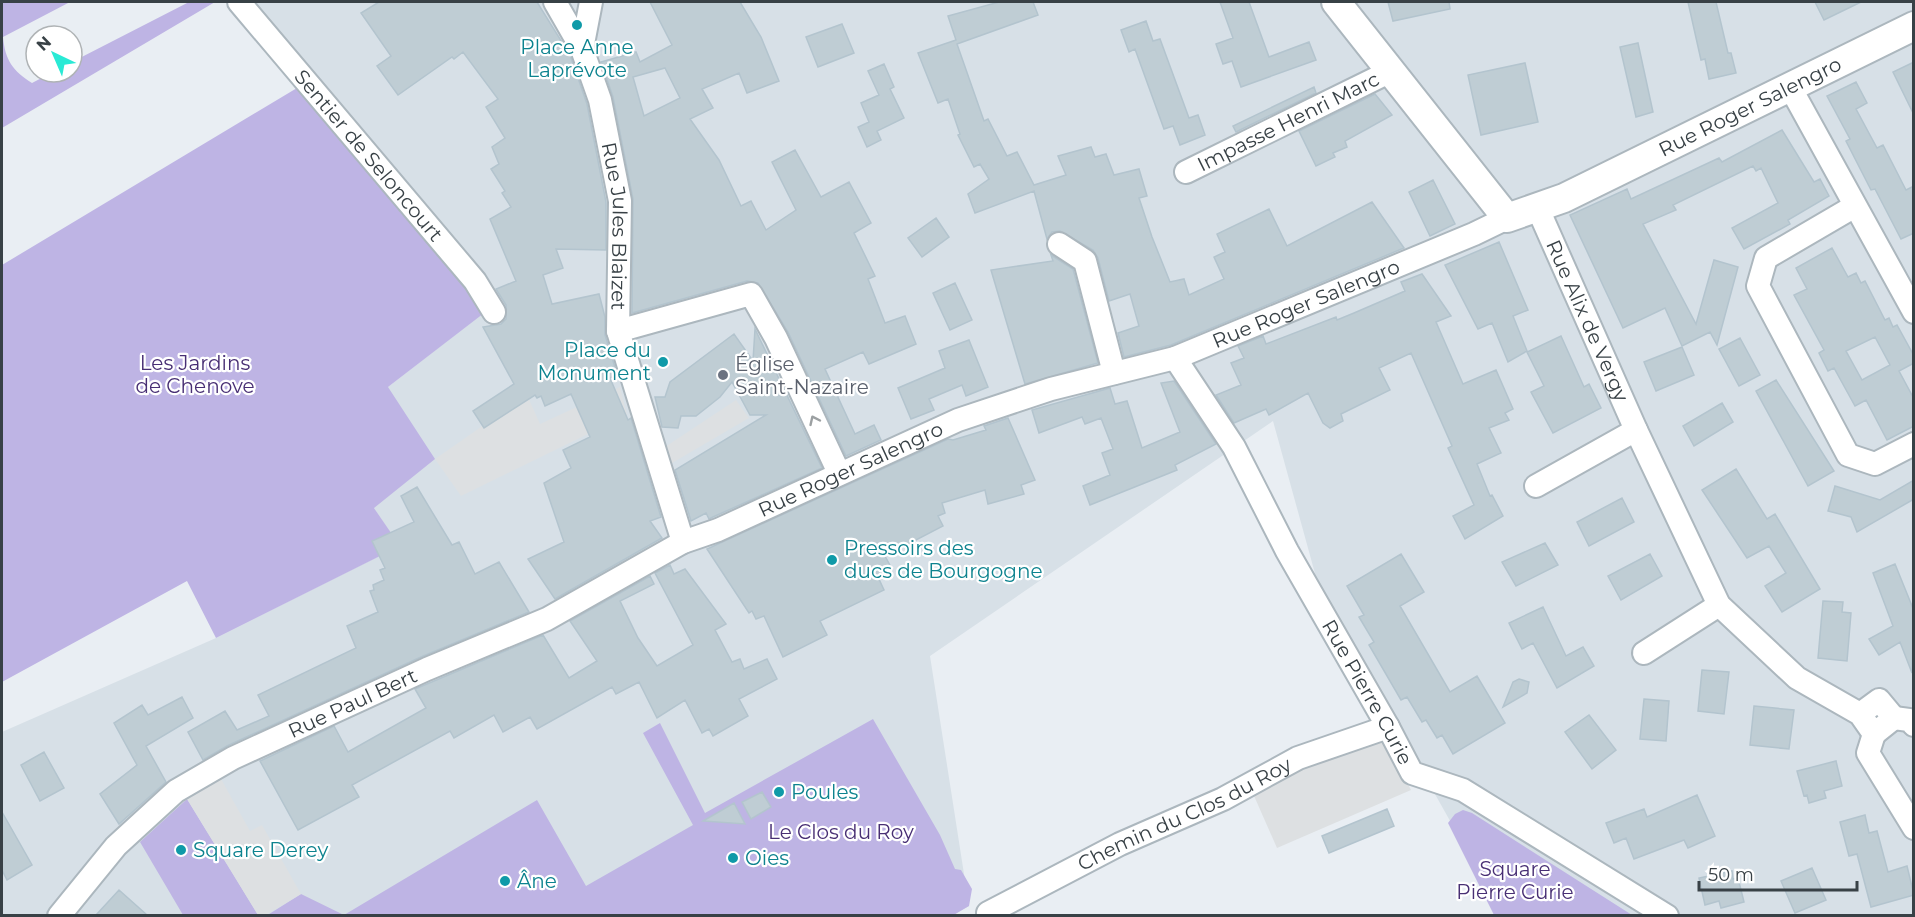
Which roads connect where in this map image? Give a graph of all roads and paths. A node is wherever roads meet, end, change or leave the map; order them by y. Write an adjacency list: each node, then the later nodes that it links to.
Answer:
1 (239, 2): 14 (street, Sentier de Seloncourt)
2 (555, 2): 6 (street)
3 (591, 2): 6 (street)
4 (1336, 2): 7 (street)
5 (1914, 26): 8 (street, Rue Roger Salengro)
6 (582, 49): 16 (street, Rue Jules Blaizet)
7 (1391, 71): 9 (street, Impasse Henri Marc); 12 (street)
8 (1790, 87): 10 (street); 11 (street, Rue Roger Salengro)
9 (1186, 172)
10 (1855, 206): 15 (street); 20 (street)
11 (1538, 209): 12 (street, Rue Roger Salengro); 19 (street, Rue Alix de Vergy)
12 (1507, 218): 17 (street, Rue Roger Salengro)
13 (1059, 244): 18 (street)
14 (494, 312)
15 (1914, 312)
16 (618, 331): 21 (street, one-way to 16); 23 (street, Rue Jules Blaizet)
17 (1175, 358): 18 (street, Rue Roger Salengro); 28 (street, Rue Pierre Curie)
18 (1114, 373): 21 (street, Rue Roger Salengro)
19 (1636, 430): 22 (street); 24 (street, Rue Alix de Vergy)
20 (1914, 444)
21 (839, 473): 23 (street, Rue Roger Salengro)
22 (1536, 486)
23 (683, 542): 32 (street, Rue Paul Bert)
24 (1719, 605): 25 (street); 26 (street, Rue Alix de Vergy)
25 (1644, 653)
26 (1860, 714): 27 (street); 29 (street, Rue Alix de Vergy)
27 (1907, 719): 29 (street)
28 (1388, 727): 31 (street, Chemin du Clos du Roy); 33 (street, Rue Pierre Curie)
29 (1874, 734): 30 (street)
30 (1914, 828)
31 (988, 913)
32 (59, 915)
33 (1668, 915)

